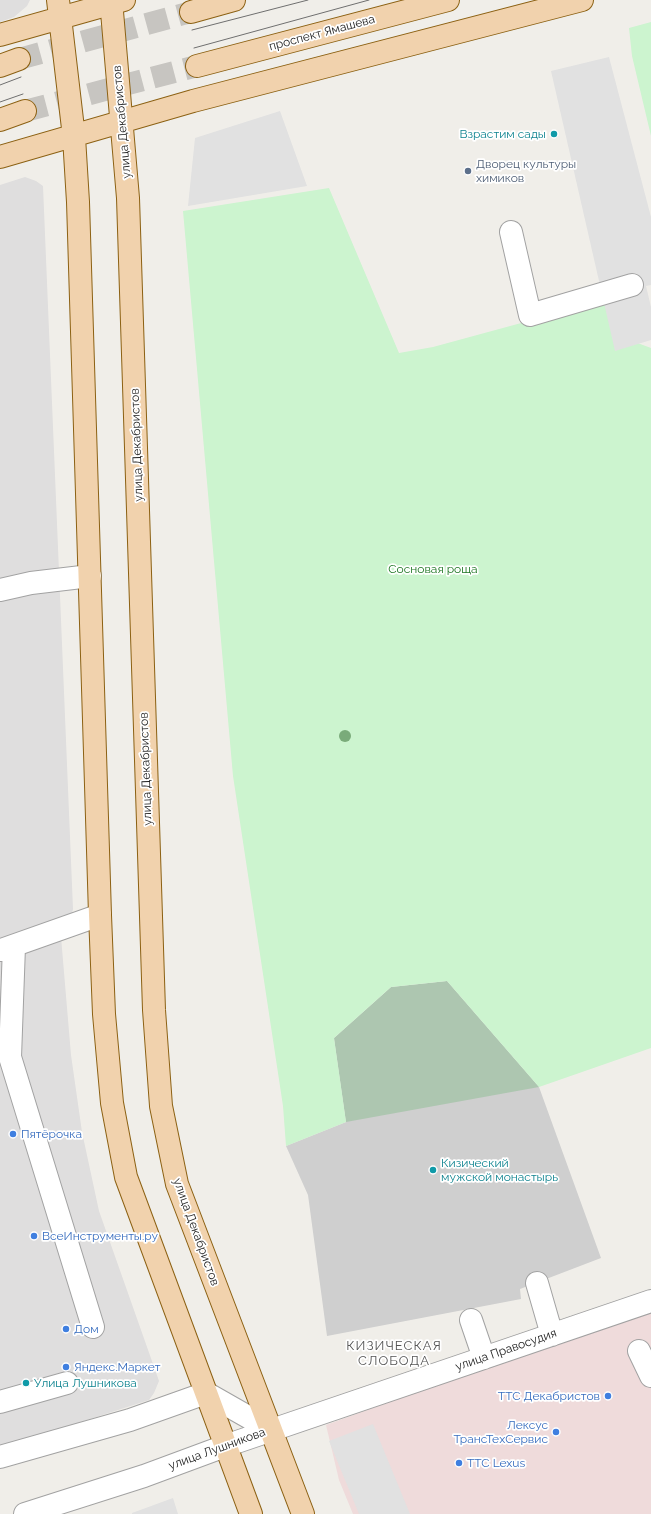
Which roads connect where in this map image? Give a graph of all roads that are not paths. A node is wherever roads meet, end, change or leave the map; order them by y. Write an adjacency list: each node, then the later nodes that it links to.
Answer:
1 (234, 0): 6 (main road)
2 (448, 0): 8 (main road, проспект Ямашева)
3 (582, 0): 11 (main road)
4 (116, 1): 5 (main road); 11 (main road, улица Декабристов)
5 (60, 9): 7 (main road); 12 (main road)
6 (190, 12)
7 (0, 35)
8 (197, 66)
9 (25, 111): 10 (main road)
10 (0, 120)
11 (123, 122): 12 (main road); 31 (main road, улица Декабристов)
12 (74, 137): 13 (main road); 16 (main road)
13 (0, 157)
14 (511, 232): 15 (street)
15 (632, 285)
16 (90, 576): 17 (street); 18 (main road)
17 (0, 590)
18 (100, 915): 19 (street); 29 (main road)
19 (7, 948): 23 (street)
20 (537, 1283): 24 (street)
21 (651, 1301): 24 (street, улица Правосудия)
22 (471, 1320): 26 (street)
23 (93, 1326)
24 (552, 1335): 26 (street, улица Правосудия)
25 (639, 1351): 27 (street)
26 (484, 1358): 31 (street, улица Правосудия)
27 (651, 1376)
28 (67, 1383): 30 (street)
29 (206, 1393): 31 (street, улица Лушникова); 32 (main road); 33 (street)
30 (0, 1402)
31 (271, 1430): 32 (street, улица Лушникова); 36 (main road, улица Декабристов)
32 (225, 1446): 34 (street, улица Лушникова); 35 (main road)
33 (0, 1457)
34 (25, 1514)
35 (251, 1514)
36 (303, 1514)

